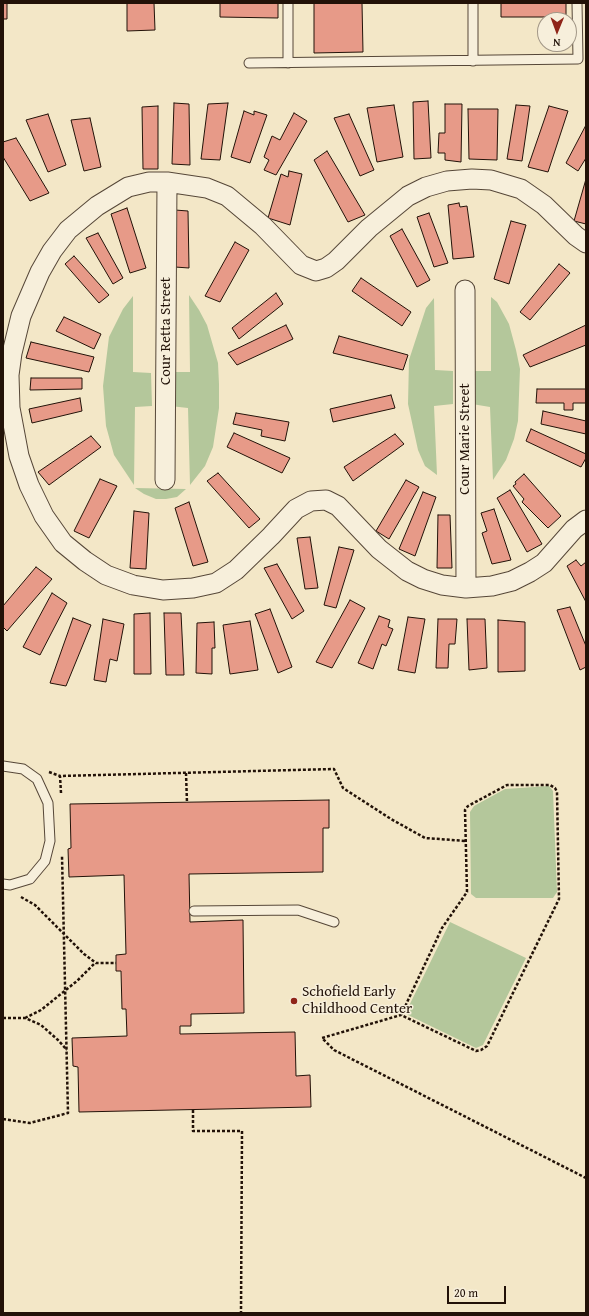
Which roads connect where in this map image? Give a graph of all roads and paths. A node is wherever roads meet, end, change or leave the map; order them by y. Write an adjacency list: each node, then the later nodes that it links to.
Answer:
1 (288, 3): 6 (lane)
2 (473, 3): 4 (lane)
3 (578, 3): 4 (lane)
4 (473, 61): 6 (lane)
5 (249, 63): 6 (lane)
6 (288, 63)
7 (167, 182): 8 (street); 11 (street); 13 (street, Cour Retta Street)
8 (581, 239): 9 (street)
9 (586, 259)
10 (465, 290): 15 (street, Cour Marie Street)
11 (6, 375): 12 (street)
12 (7, 408): 15 (street)
13 (165, 480)
14 (586, 520): 15 (street)
15 (466, 588)
16 (3, 766): 22 (lane)
17 (186, 773): 18 (path); 19 (path); 20 (path)
18 (61, 800)
19 (187, 803)
20 (466, 841): 30 (path); 30 (path)
21 (62, 855): 26 (path)
22 (3, 884)
23 (15, 897): 26 (path)
24 (194, 911): 25 (lane)
25 (334, 922)
26 (64, 934): 27 (path); 29 (path)
27 (96, 963): 28 (path); 29 (path)
28 (116, 963)
29 (66, 990): 32 (path); 33 (path)
30 (401, 1015): 36 (path)
31 (3, 1018): 32 (path)
32 (25, 1018): 33 (path)
33 (67, 1050): 35 (path)
34 (193, 1110): 37 (path)
35 (3, 1119)
36 (586, 1178)
37 (241, 1313)

